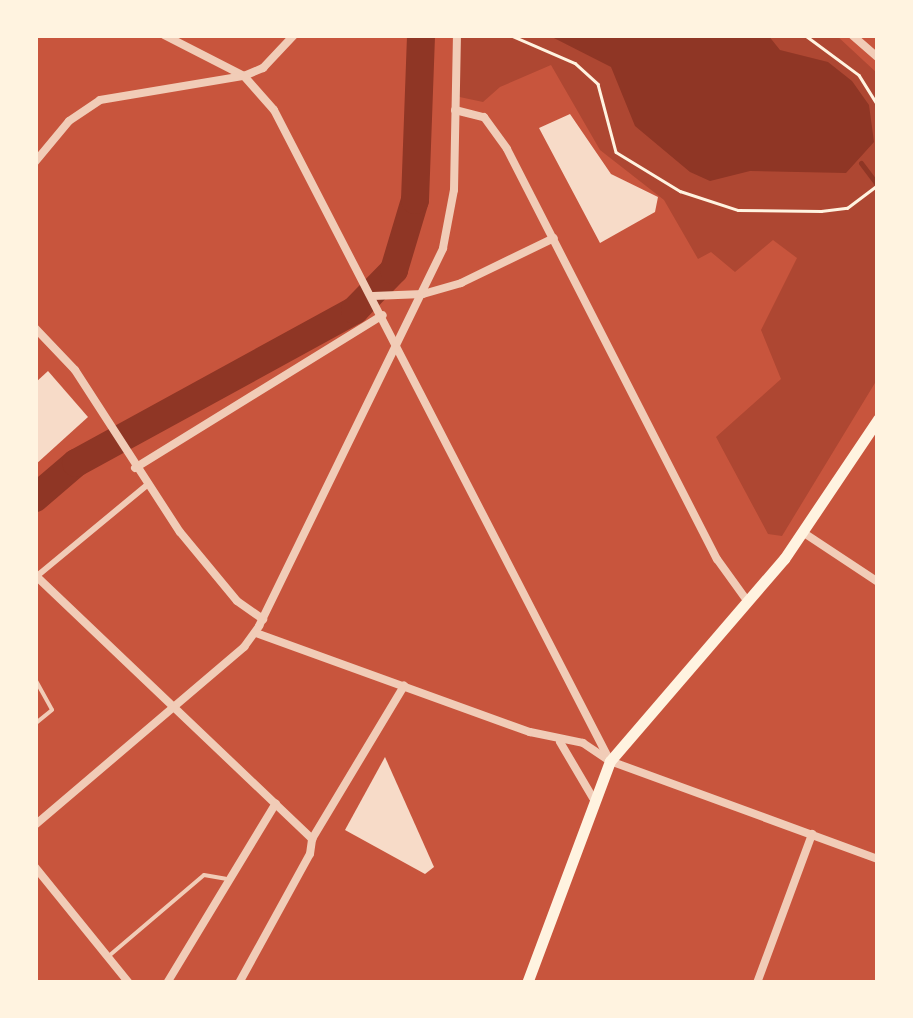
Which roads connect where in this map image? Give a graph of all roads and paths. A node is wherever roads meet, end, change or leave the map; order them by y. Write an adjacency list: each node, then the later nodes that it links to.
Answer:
1 (164, 35): 8 (street)
2 (294, 35): 8 (street)
3 (456, 35): 10 (street)
4 (510, 35): 12 (path)
5 (806, 35): 9 (path)
6 (852, 35): 7 (street)
7 (878, 58)
8 (244, 76): 11 (street); 15 (street)
9 (878, 105)
10 (455, 110): 13 (street); 14 (street)
11 (35, 162)
12 (878, 185)
13 (554, 238): 14 (street); 25 (street)
14 (423, 294): 15 (street); 18 (street)
15 (373, 296): 16 (street)
16 (383, 315): 18 (street); 20 (street)
17 (35, 328): 20 (street)
18 (396, 347): 26 (street); 33 (street)
19 (878, 419): 22 (main road)
20 (135, 468): 21 (street)
21 (147, 485): 23 (street); 26 (street)
22 (804, 533): 24 (street); 25 (main road)
23 (36, 575): 30 (street)
24 (878, 582)
25 (748, 602): 33 (main road)
26 (263, 619): 27 (street)
27 (256, 633): 29 (street); 30 (street)
28 (35, 679): 31 (lane)
29 (404, 686): 32 (street); 38 (street)
30 (173, 707): 35 (street); 36 (street)
31 (35, 724)
32 (560, 742): 33 (street); 34 (street)
33 (610, 761): 34 (main road); 37 (street)
34 (594, 798): 46 (main road)
35 (276, 802): 38 (street); 41 (street)
36 (35, 825)
37 (812, 834): 39 (street); 47 (street)
38 (312, 838): 45 (street)
39 (878, 858)
40 (35, 867): 42 (street)
41 (226, 880): 42 (lane); 44 (street)
42 (108, 957): 43 (street)
43 (129, 983)
44 (167, 983)
45 (239, 983)
46 (527, 983)
47 (756, 983)

